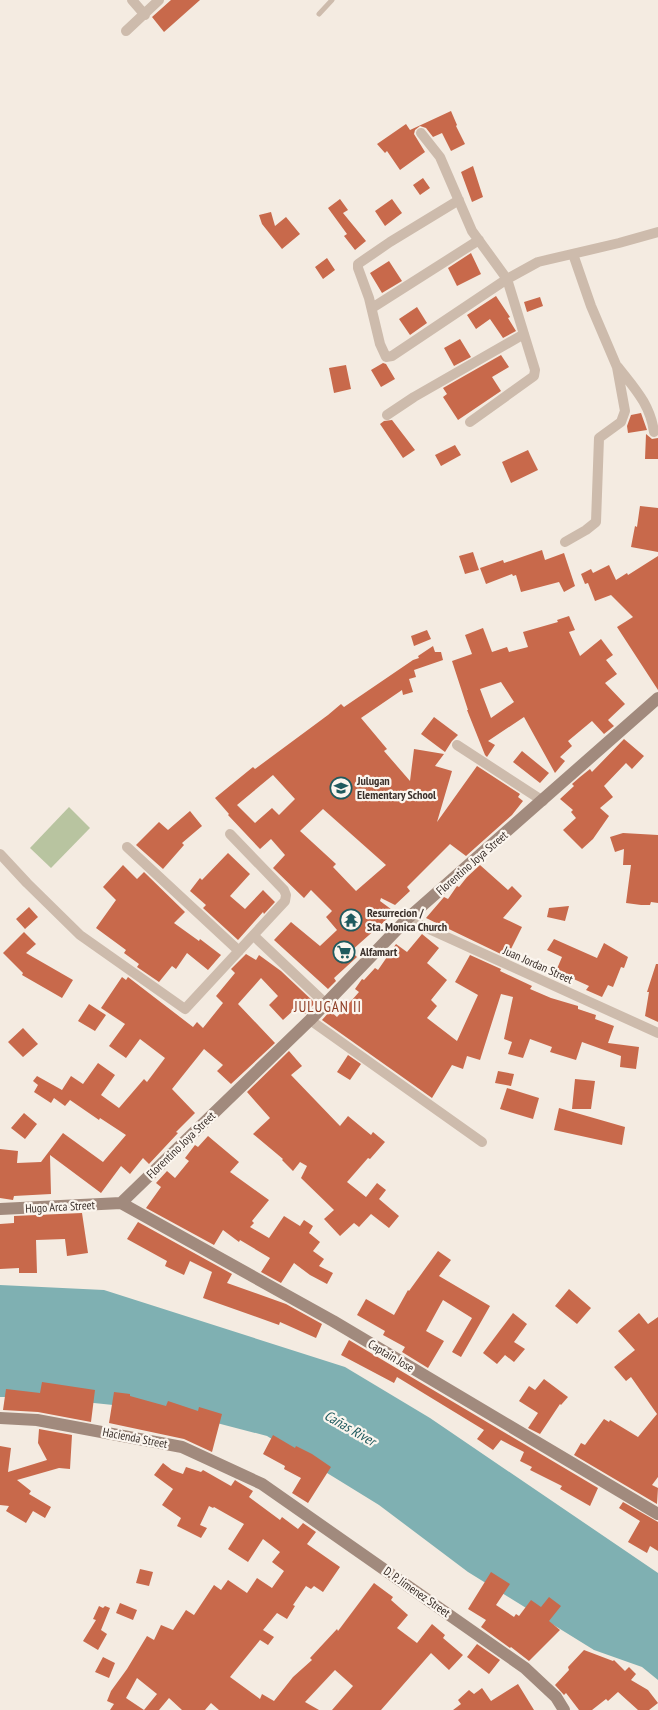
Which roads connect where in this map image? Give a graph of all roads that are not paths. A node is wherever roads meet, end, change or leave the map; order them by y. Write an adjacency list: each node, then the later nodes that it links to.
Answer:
1 (132, 0): 5 (street)
2 (159, 0): 5 (street)
3 (332, 0): 4 (lane)
4 (319, 14)
5 (145, 15): 6 (street)
6 (126, 31)
7 (421, 133): 8 (street)
8 (459, 200): 10 (street); 13 (street)
9 (658, 232): 11 (street)
10 (479, 240): 12 (street); 13 (street)
11 (573, 254): 12 (street); 15 (street)
12 (507, 279): 13 (street); 14 (street)
13 (372, 308)
14 (524, 334): 16 (street); 17 (street)
15 (617, 367): 18 (street); 19 (street)
16 (387, 415)
17 (470, 422)
18 (654, 432)
19 (565, 542)
20 (658, 698): 22 (street, Florentino Joya Street)
21 (458, 745): 22 (street)
22 (543, 801): 26 (street, Florentino Joya Street)
23 (230, 834): 27 (street)
24 (127, 847): 28 (street)
25 (0, 854): 28 (street)
26 (407, 919): 29 (street, Florentino Joya Street); 31 (street, Juan Jordan Street)
27 (254, 936): 28 (street); 29 (street)
28 (239, 951)
29 (326, 1004): 30 (street, Florentino Joya Street)
30 (310, 1020): 32 (street); 33 (street, Florentino Joya Street)
31 (658, 1032)
32 (482, 1142)
33 (121, 1203): 34 (street, Hugo Arca Street); 37 (street, Captain Jose)
34 (0, 1210)
35 (0, 1418): 36 (street, Hacienda Street)
36 (262, 1484): 38 (street, D. P. Jimenez Street)
37 (658, 1514)
38 (564, 1710)

